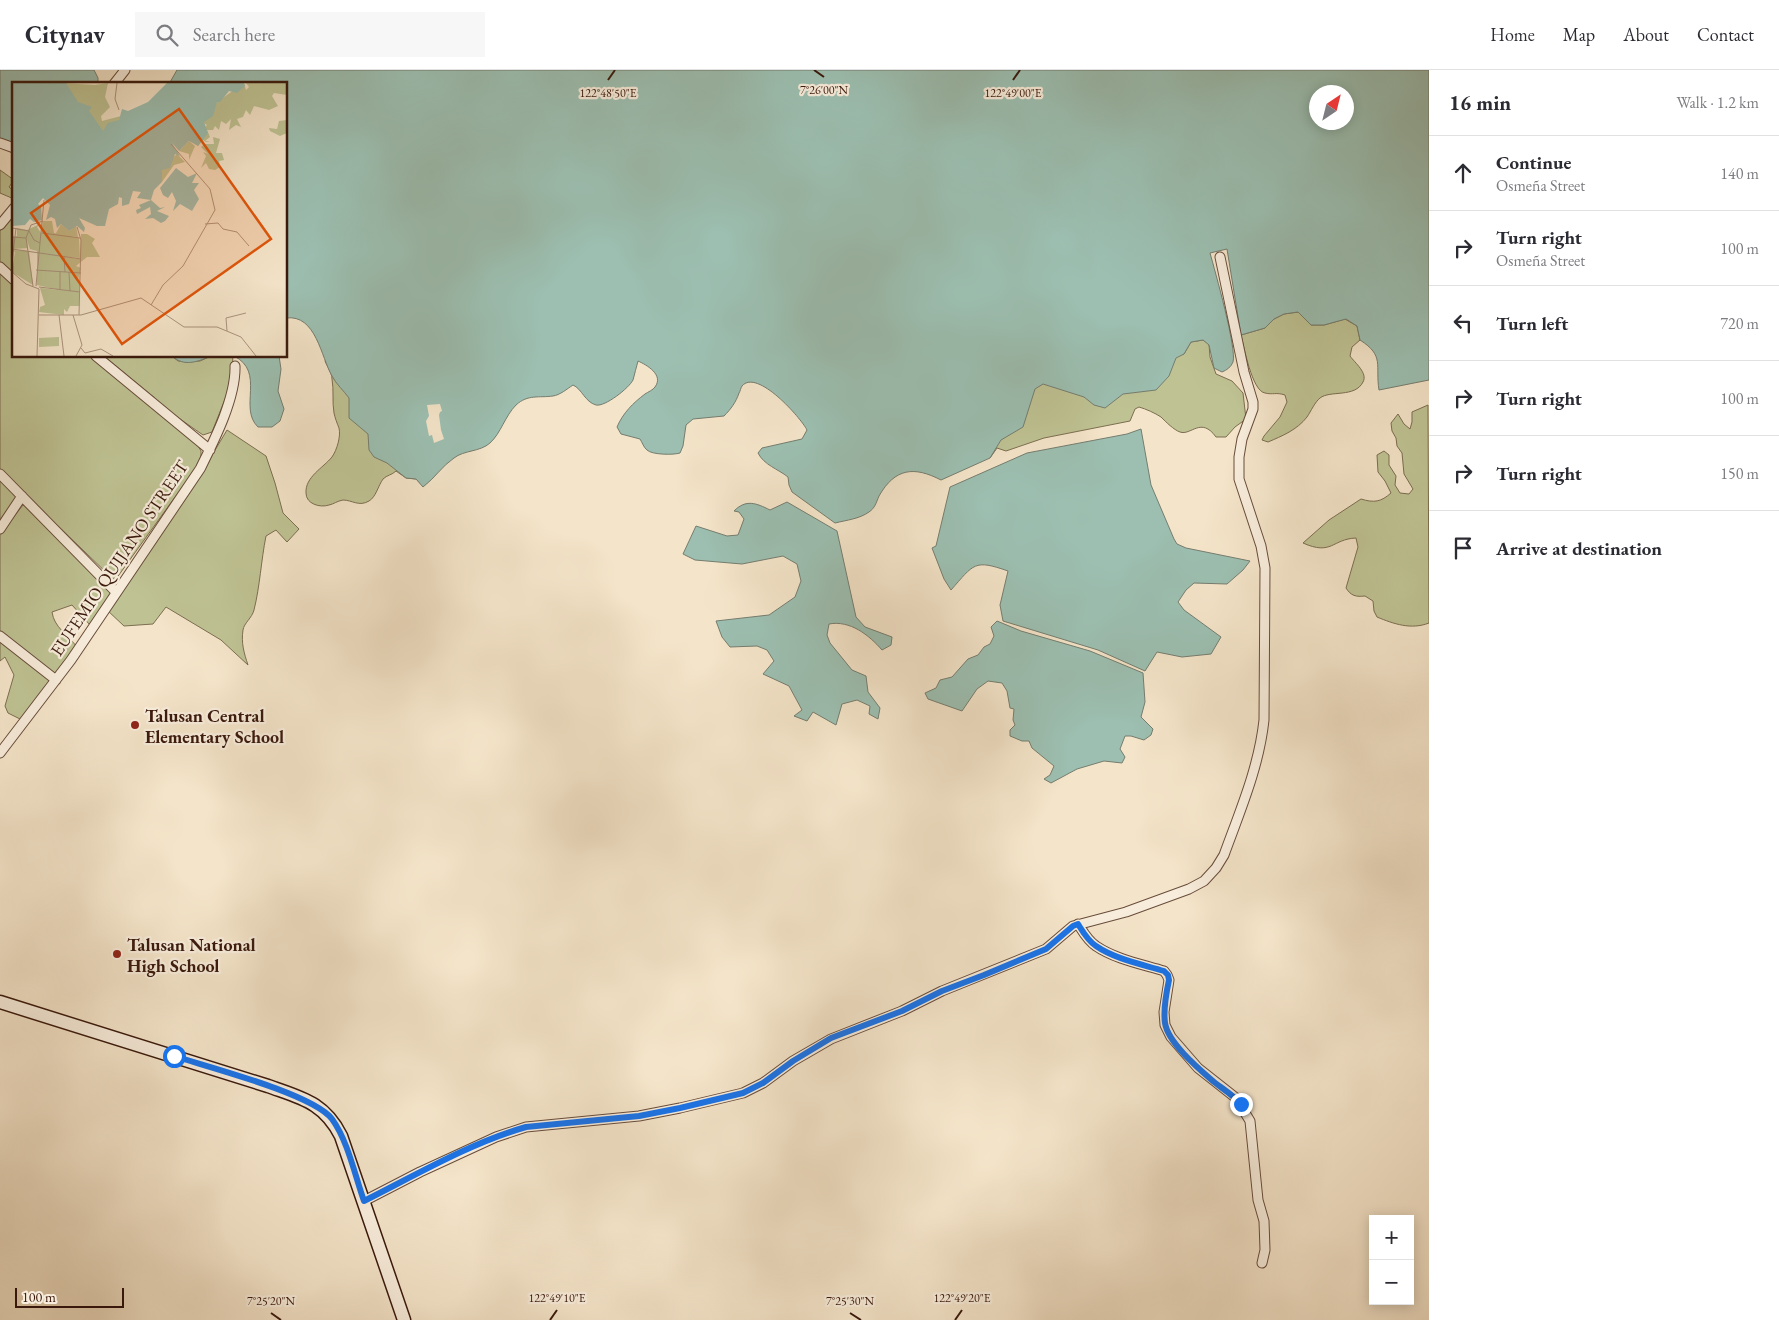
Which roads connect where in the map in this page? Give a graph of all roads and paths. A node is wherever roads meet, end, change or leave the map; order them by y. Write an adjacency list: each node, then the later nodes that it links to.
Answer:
1 (125, 70): 2 (street)
2 (116, 82)
3 (0, 143): 4 (street)
4 (12, 147)
5 (12, 210): 6 (street)
6 (0, 225)
7 (1220, 257): 20 (street)
8 (0, 267): 9 (street)
9 (12, 278)
10 (98, 358): 12 (street)
11 (235, 366): 12 (street, EUFEMIO QUIJANO STREET)
12 (210, 450): 16 (street, EUFEMIO QUIJANO STREET)
13 (0, 474): 14 (street)
14 (22, 496): 15 (street); 16 (street)
15 (0, 529)
16 (116, 592): 18 (street, EUFEMIO QUIJANO STREET)
17 (0, 636): 18 (street)
18 (56, 680): 19 (street, EUFEMIO QUIJANO STREET)
19 (0, 753)
20 (1078, 924): 22 (street); 23 (street)
21 (0, 1002): 22 (main road)
22 (364, 1201): 24 (main road)
23 (1262, 1263)
24 (404, 1320)

